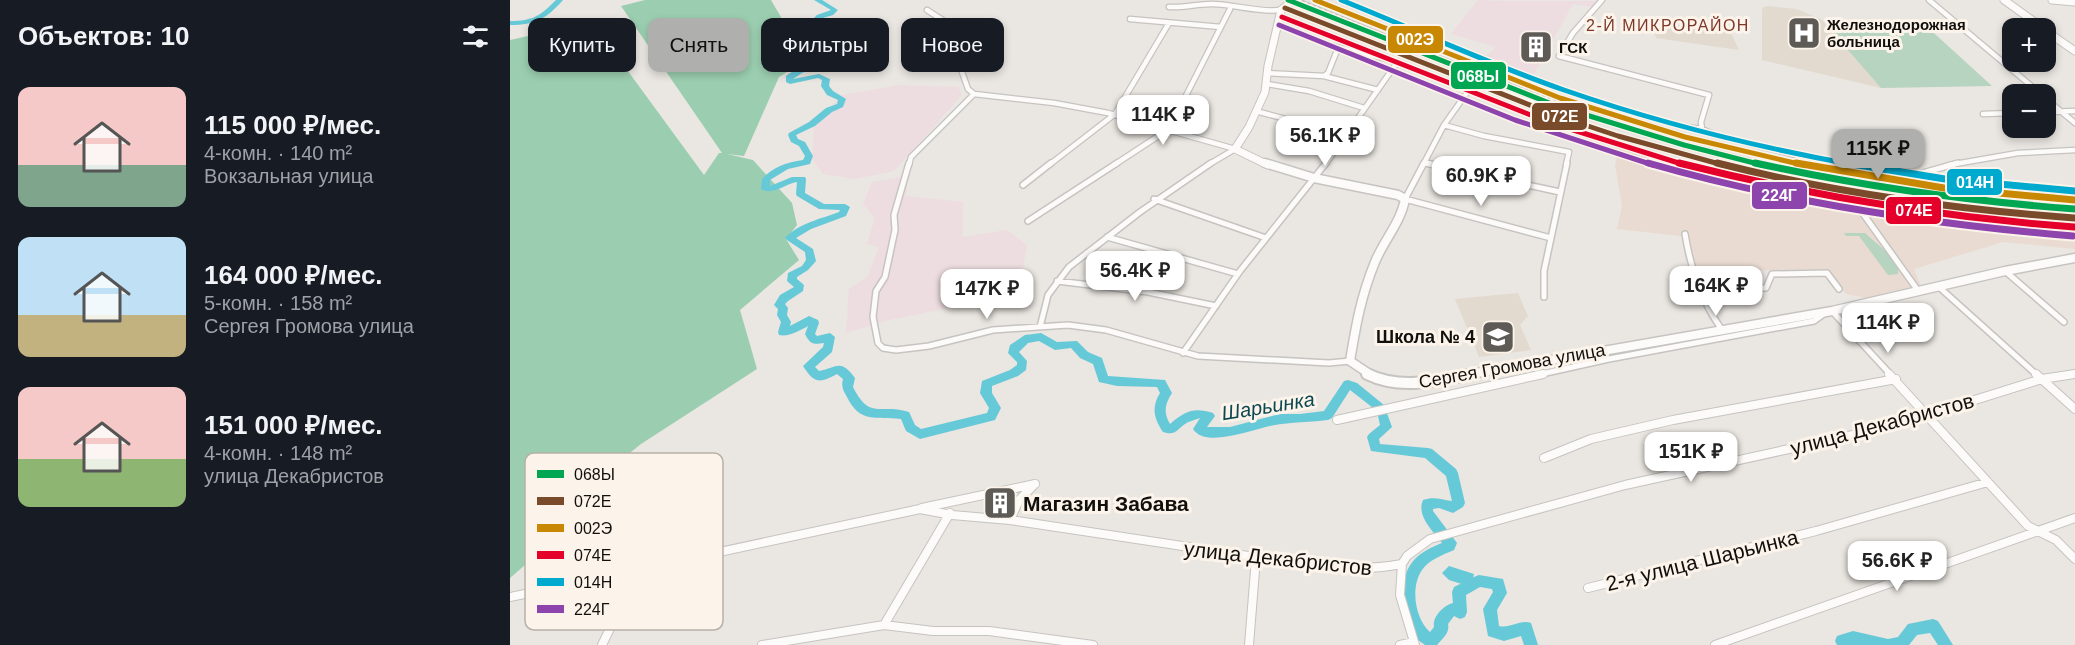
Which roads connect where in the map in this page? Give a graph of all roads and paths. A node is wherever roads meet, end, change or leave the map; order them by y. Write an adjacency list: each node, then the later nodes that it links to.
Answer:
1 (1294, 0): 10 (street)
2 (1602, 0): 39 (street)
3 (1929, 0): 22 (street)
4 (2004, 0): 11 (street)
5 (2052, 0): 6 (street)
6 (2075, 2)
7 (1169, 7): 8 (street)
8 (1230, 9): 10 (street); 14 (street)
9 (927, 10): 24 (street)
10 (1281, 10): 19 (street)
11 (2028, 18)
12 (1130, 19): 13 (street)
13 (1169, 23): 14 (street); 33 (street)
14 (1221, 27): 38 (street)
15 (2056, 38): 18 (street)
16 (1328, 45): 17 (street)
17 (1338, 48): 20 (street); 23 (street)
18 (2075, 51)
19 (1267, 72): 20 (street); 21 (street)
20 (1324, 76): 23 (street)
21 (1267, 84): 26 (street); 28 (street)
22 (2029, 84)
23 (1378, 90): 26 (street)
24 (974, 94): 33 (street); 67 (street)
25 (1550, 107): 36 (street)
26 (1364, 108): 40 (street)
27 (2056, 108): 31 (street)
28 (1256, 111): 40 (street); 41 (street)
29 (2075, 111): 31 (street)
30 (2056, 112): 31 (street)
31 (2061, 112): 35 (street)
32 (2002, 113): 34 (street)
33 (1115, 114): 38 (street); 45 (street)
34 (1983, 114)
35 (2075, 123)
36 (1444, 125): 43 (street); 46 (street)
37 (1685, 127): 39 (street)
38 (1169, 129): 41 (street); 50 (street)
39 (1701, 129): 42 (street)
40 (1345, 135): 44 (street)
41 (1235, 149): 44 (street); 47 (street)
42 (2075, 150)
43 (1425, 163): 46 (street); 48 (street)
44 (1316, 178): 48 (street); 53 (street)
45 (1023, 185)
46 (1560, 192): 54 (street)
47 (1154, 199): 52 (street); 53 (street)
48 (1405, 199): 54 (street); 70 (street)
49 (1859, 208): 62 (street)
50 (1028, 221)
51 (1685, 234): 61 (street)
52 (1107, 237): 57 (street); 58 (street)
53 (1266, 238): 57 (street)
54 (1551, 238): 63 (street)
55 (2075, 258): 56 (street, Сергея Громова улица)
56 (2005, 272): 59 (street, Сергея Громова улица); 66 (street)
57 (1238, 274): 64 (street)
58 (1057, 281): 64 (street); 67 (street)
59 (1939, 287): 62 (street, Сергея Громова улица); 72 (street)
60 (1839, 289): 61 (street)
61 (1697, 290): 68 (street)
62 (1919, 292): 65 (street, Сергея Громова улица)
63 (1544, 297)
64 (1216, 306): 69 (street)
65 (1828, 312): 68 (street, Сергея Громова улица); 73 (street); 76 (street)
66 (2064, 322)
67 (1040, 327): 69 (street)
68 (1722, 330): 70 (street, Сергея Громова улица)
69 (1183, 353): 70 (street)
70 (1350, 361)
71 (2075, 374): 72 (street, улица Декабристов)
72 (2042, 378): 74 (street); 75 (street, улица Декабристов)
73 (1896, 379): 75 (street); 77 (street)
74 (2075, 409)
75 (1926, 414): 78 (street); 87 (street, улица Декабристов)
76 (1337, 420)
77 (1544, 458)
78 (1988, 482): 83 (street); 88 (street, 2-я улица Шарьинка)
79 (920, 508): 80 (street, улица Декабристов); 82 (street); 84 (street, улица Декабристов)
80 (950, 513): 82 (street, улица Декабристов); 91 (street)
81 (2075, 518): 83 (street)
82 (1010, 520): 85 (street, улица Декабристов)
83 (2039, 530): 86 (street); 99 (street)
84 (723, 551)
85 (1256, 558): 87 (street, улица Декабристов); 97 (street)
86 (2075, 559)
87 (1402, 564): 93 (street)
88 (1588, 588)
89 (525, 594): 90 (street, улица Декабристов)
90 (510, 597)
91 (884, 625): 95 (street); 96 (street)
92 (609, 630): 94 (street)
93 (1414, 643): 98 (street)
94 (602, 645)
95 (762, 645)
96 (1093, 645)
97 (1249, 645)
98 (1400, 645)
99 (1714, 645)

